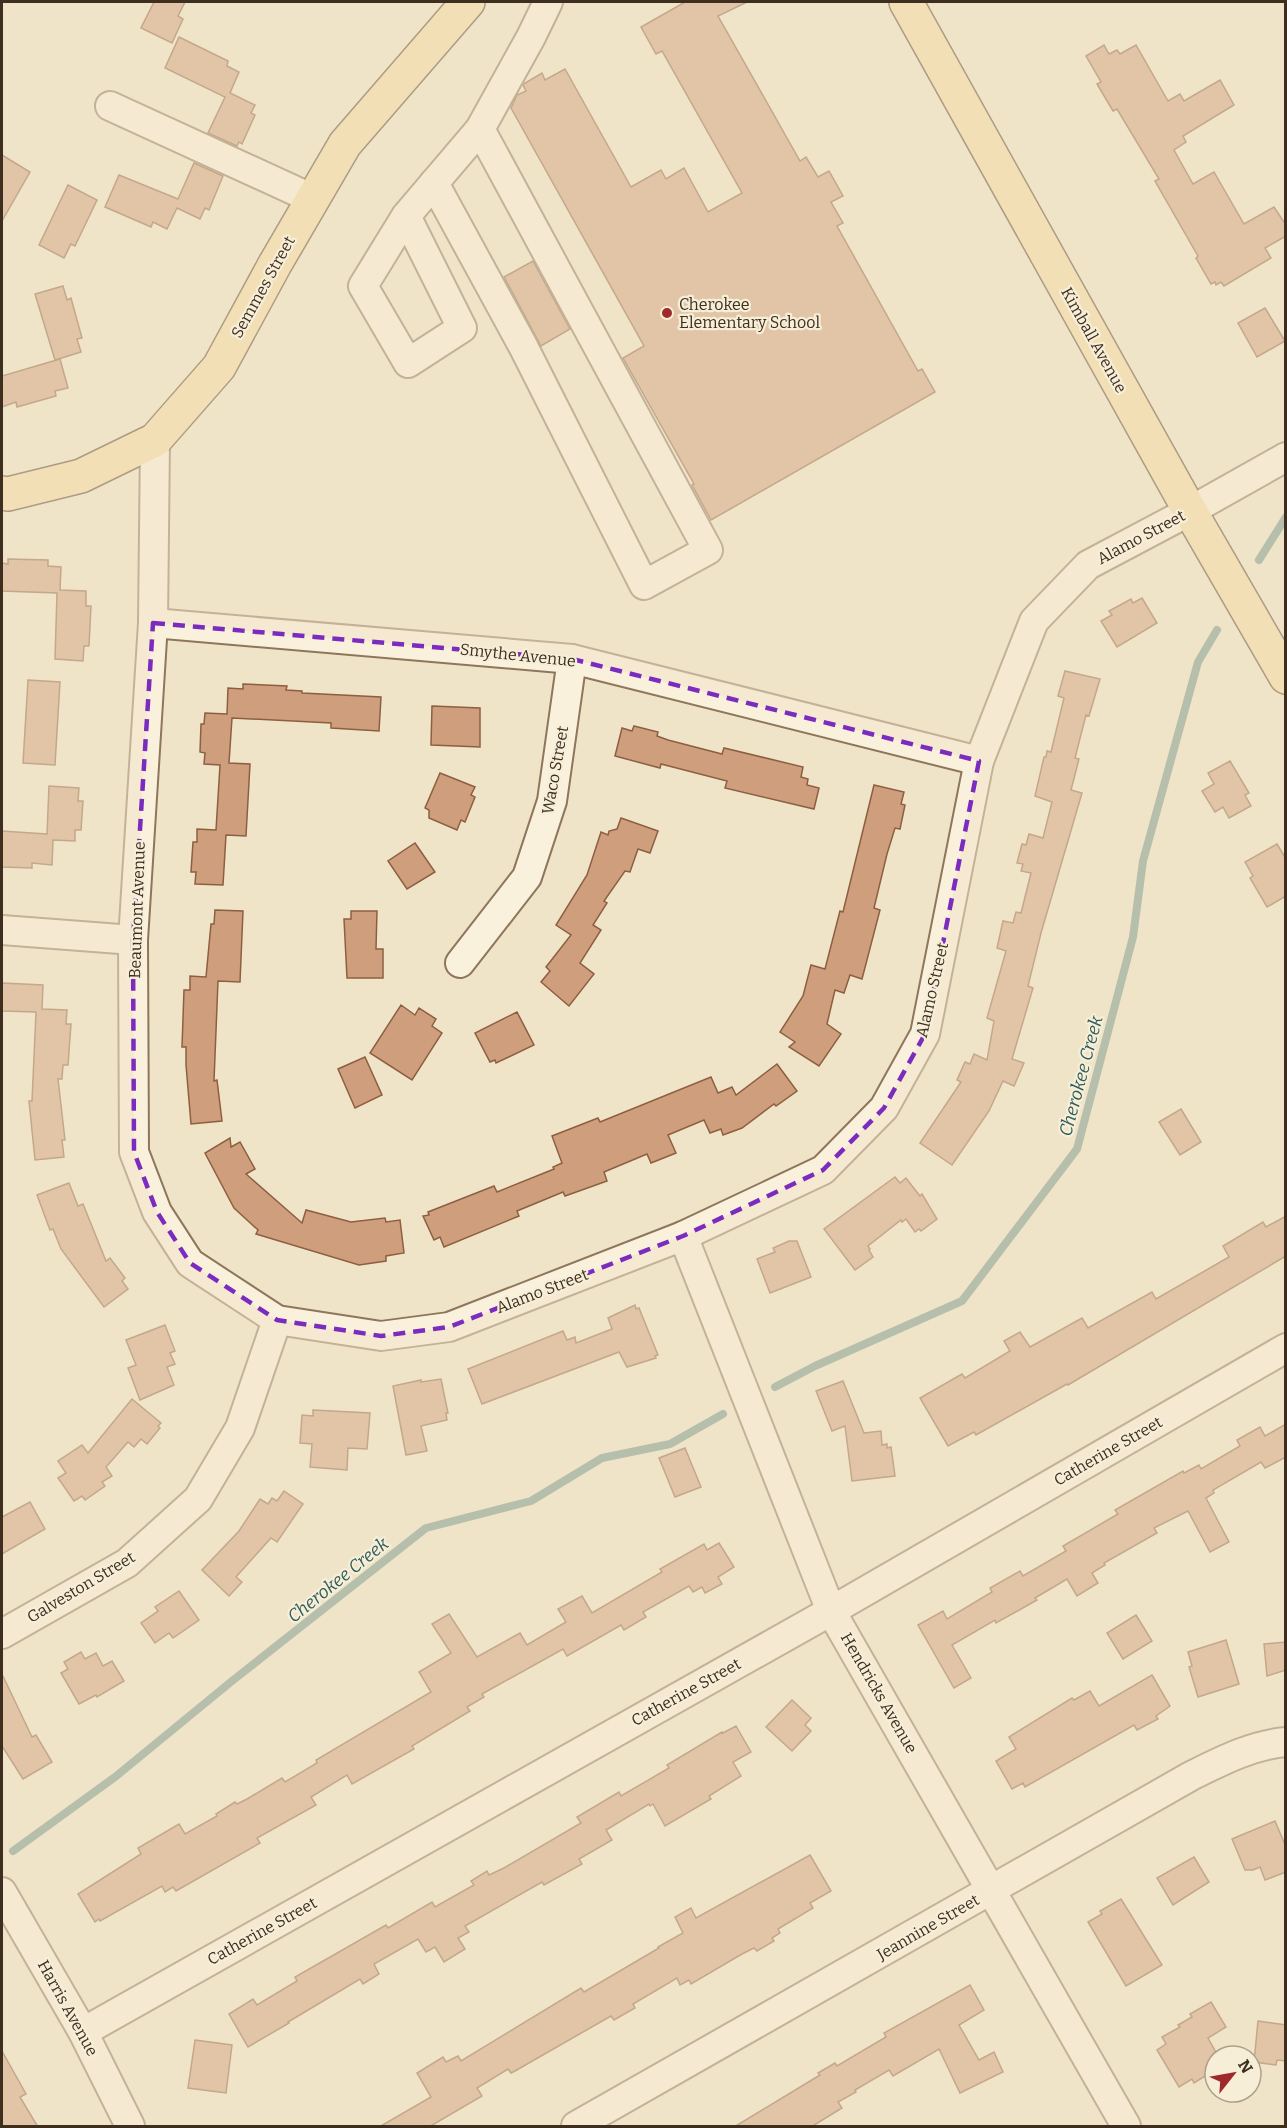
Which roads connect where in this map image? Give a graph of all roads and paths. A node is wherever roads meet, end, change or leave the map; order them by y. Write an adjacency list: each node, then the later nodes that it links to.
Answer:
1 (468, 2): 7 (main road, Semmes Street)
2 (548, 2): 5 (street)
3 (906, 2): 12 (main road, Kimball Avenue)
4 (110, 106): 7 (street)
5 (480, 129): 6 (street); 6 (street)
6 (434, 183): 8 (street)
7 (313, 199): 9 (main road, Semmes Street)
8 (406, 216): 8 (street)
9 (155, 440): 11 (main road, Semmes Street); 13 (street, Beaumont Avenue)
10 (1286, 457): 12 (street, Alamo Street)
11 (2, 493)
12 (1190, 511): 15 (main road, Kimball Avenue); 16 (street, Alamo Street)
13 (153, 623): 14 (street, Smythe Avenue); 18 (street, Beaumont Avenue)
14 (573, 659): 16 (street, Smythe Avenue); 19 (street, Waco Street)
15 (1286, 677)
16 (979, 761): 20 (street, Alamo Street)
17 (2, 930): 18 (street)
18 (134, 940): 21 (street, Beaumont Avenue)
19 (460, 963)
20 (683, 1236): 21 (street, Alamo Street); 23 (street, Hendricks Avenue)
21 (277, 1320): 24 (street, Galveston Street)
22 (1286, 1348): 23 (street, Catherine Street)
23 (831, 1611): 26 (street, Hendricks Avenue); 28 (street, Catherine Street)
24 (2, 1634)
25 (1286, 1743): 26 (street, Jeannine Street)
26 (992, 1890): 30 (street, Jeannine Street); 31 (street, Hendricks Avenue)
27 (2, 1892): 28 (street, Harris Avenue)
28 (83, 2032): 29 (street, Harris Avenue)
29 (130, 2127)
30 (576, 2127)
31 (1126, 2127)

